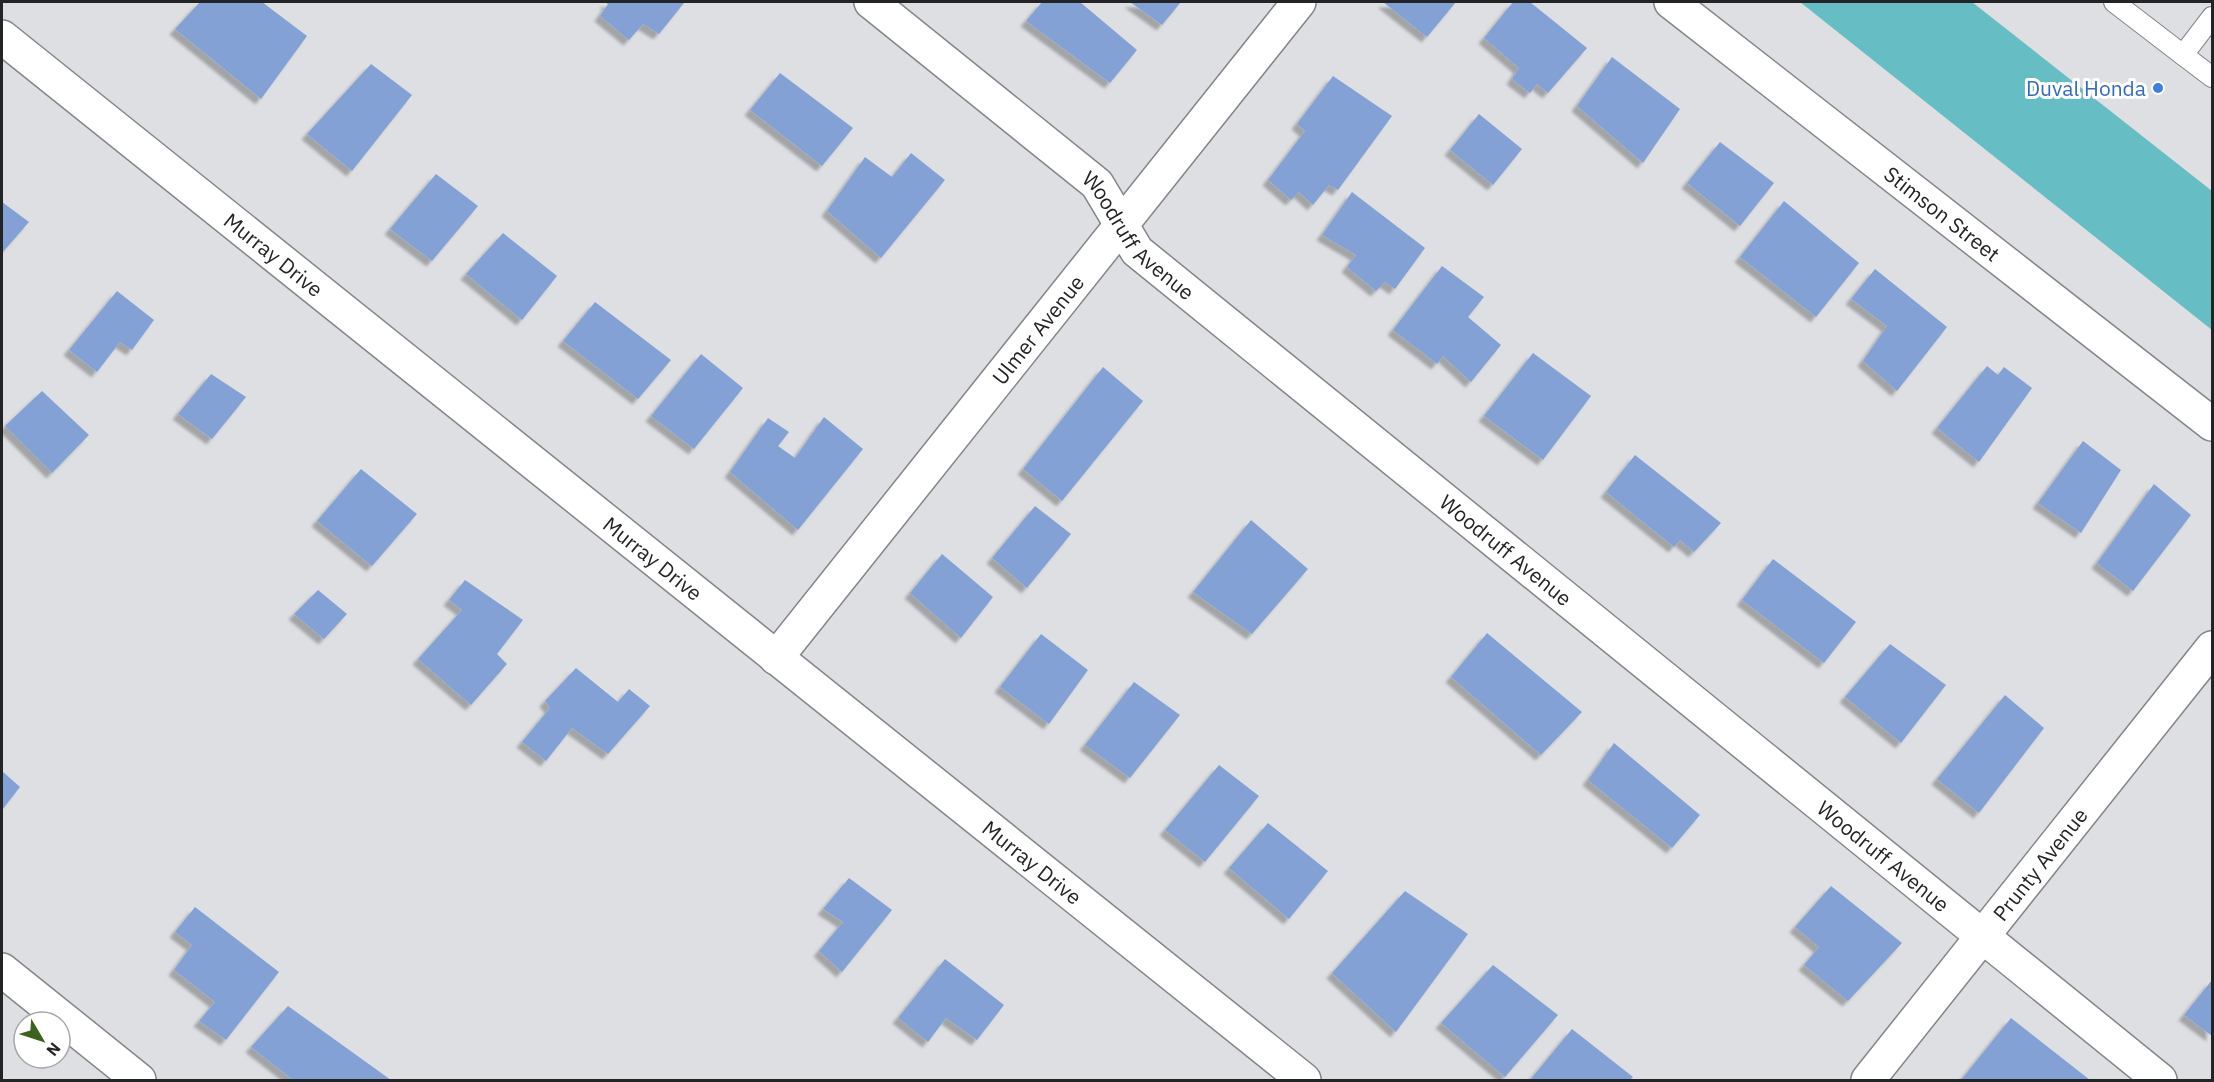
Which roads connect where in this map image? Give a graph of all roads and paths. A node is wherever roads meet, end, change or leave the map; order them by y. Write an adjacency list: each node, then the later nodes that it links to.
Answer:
1 (871, 2): 9 (street, Woodruff Avenue)
2 (1299, 2): 9 (street, Ulmer Avenue)
3 (1671, 2): 10 (street, Stimson Street)
4 (2114, 2): 7 (lane)
5 (2212, 17): 7 (lane)
6 (2, 37): 12 (street, Murray Drive)
7 (2183, 55): 8 (lane)
8 (2212, 77)
9 (1122, 225): 12 (street, Ulmer Avenue); 13 (street, Woodruff Avenue)
10 (2212, 424)
11 (2212, 648): 13 (street, Prunty Avenue)
12 (776, 658): 16 (street, Murray Drive)
13 (1981, 937): 17 (street, Prunty Avenue); 18 (street, Woodruff Avenue)
14 (2, 970): 15 (street)
15 (139, 1080)
16 (1304, 1080)
17 (1868, 1080)
18 (2160, 1080)

